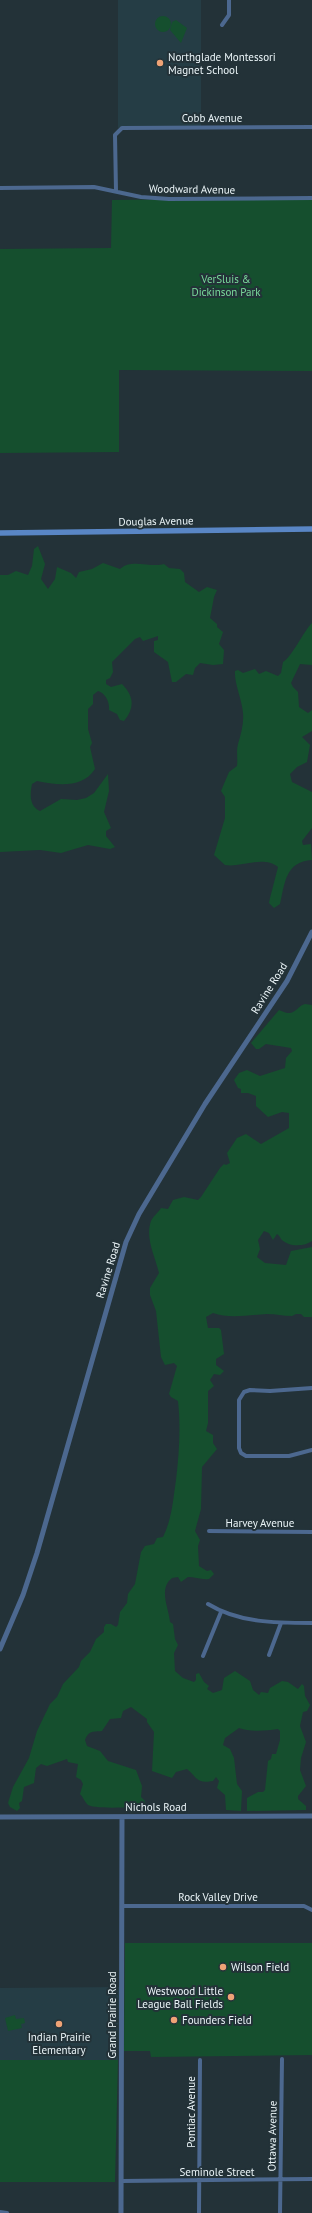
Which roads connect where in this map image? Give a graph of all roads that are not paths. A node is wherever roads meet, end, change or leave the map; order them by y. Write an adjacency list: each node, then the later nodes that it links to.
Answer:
1 (229, 0): 2 (street)
2 (222, 25)
3 (312, 127): 5 (street, Cobb Avenue)
4 (0, 188): 5 (street, Woodward Avenue)
5 (116, 191): 6 (street, Woodward Avenue)
6 (312, 198)
7 (312, 529): 8 (main road, Douglas Avenue)
8 (0, 533)
9 (312, 932): 18 (street, Ravine Road)
10 (312, 1388): 11 (street)
11 (312, 1450)
12 (208, 1532): 13 (street, Harvey Avenue)
13 (312, 1532)
14 (208, 1604): 15 (street)
15 (221, 1612): 16 (street); 20 (street)
16 (281, 1623): 17 (street); 19 (street)
17 (312, 1623)
18 (0, 1649)
19 (269, 1655)
20 (203, 1656)
21 (312, 1816): 23 (street, Nichols Road)
22 (0, 1817): 23 (street, Nichols Road)
23 (122, 1818): 24 (street, Grand Prairie Road)
24 (122, 1906): 25 (street, Rock Valley Drive); 29 (street, Grand Prairie Road)
25 (312, 1910)
26 (282, 2059): 31 (street, Ottawa Avenue)
27 (200, 2060): 30 (street, Pontiac Avenue)
28 (312, 2179): 31 (street, Seminole Street)
29 (122, 2181): 30 (street, Seminole Street); 34 (street, Grand Prairie Road)
30 (200, 2181): 31 (street, Seminole Street); 35 (street, Pontiac Avenue)
31 (280, 2181): 36 (street, Ottawa Avenue)
32 (0, 2212): 33 (street)
33 (7, 2213)
34 (120, 2213)
35 (199, 2213)
36 (280, 2213)

